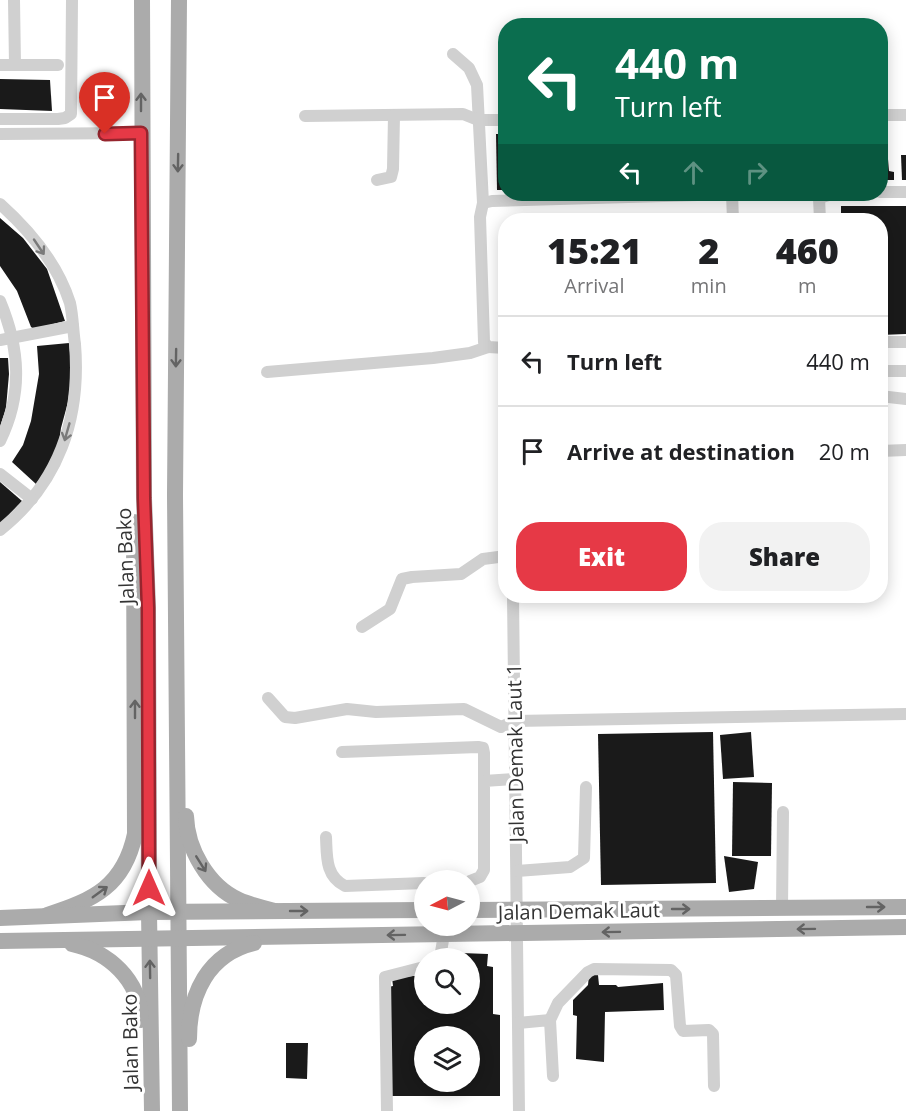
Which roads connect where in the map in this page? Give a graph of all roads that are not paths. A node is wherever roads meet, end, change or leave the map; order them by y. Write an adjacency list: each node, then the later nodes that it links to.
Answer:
1 (14, 0): 7 (street)
2 (72, 0): 13 (street)
3 (142, 0): 17 (main road, Jalan Bako, one-way to 3)
4 (179, 0): 42 (main road, one-way to 42)
5 (453, 54): 15 (street)
6 (0, 65): 7 (street)
7 (15, 65): 8 (street)
8 (58, 65)
9 (394, 115): 12 (street); 15 (street); 20 (street)
10 (888, 115): 11 (street)
11 (906, 115)
12 (305, 116)
13 (68, 117): 14 (street); 19 (street)
14 (0, 119)
15 (478, 120): 16 (street); 24 (street)
16 (498, 120)
17 (141, 133): 19 (street); 43 (main road, Jalan Bako)
18 (0, 134): 19 (street)
19 (68, 134)
20 (377, 180)
21 (888, 192): 22 (street)
22 (906, 192)
23 (498, 201): 24 (street)
24 (483, 203): 31 (street)
25 (0, 204): 27 (street, one-way to 27)
26 (0, 301): 28 (street)
27 (73, 326): 28 (street); 44 (street, one-way to 44)
28 (6, 339): 38 (street)
29 (888, 342): 30 (street)
30 (906, 342)
31 (488, 347): 32 (street); 35 (street)
32 (498, 348)
33 (888, 371): 34 (street)
34 (906, 371)
35 (267, 372)
36 (888, 397): 37 (street)
37 (906, 399)
38 (0, 441)
39 (888, 450): 40 (street)
40 (906, 450)
41 (0, 474): 44 (street)
42 (175, 495): 66 (main road, one-way to 66); 68 (main road)
43 (144, 498): 67 (main road, Jalan Bako); 69 (main road, one-way to 43)
44 (32, 499): 45 (street)
45 (0, 530)
46 (498, 557): 48 (street)
47 (513, 603): 51 (street, Jalan Demak Laut 1)
48 (362, 627)
49 (268, 698): 51 (street)
50 (906, 714): 51 (street)
51 (514, 721): 53 (street, Jalan Demak Laut 1)
52 (342, 752): 54 (street)
53 (515, 780): 54 (street); 58 (street, Jalan Demak Laut 1)
54 (484, 781): 59 (street)
55 (586, 787): 58 (street)
56 (783, 812): 62 (street)
57 (326, 837): 60 (street)
58 (516, 871): 65 (street, Jalan Demak Laut 1)
59 (480, 877)
60 (414, 883)
61 (906, 907): 62 (main road, Jalan Demak Laut, one-way to 61)
62 (782, 908): 65 (main road, Jalan Demak Laut, one-way to 62)
63 (414, 910): 66 (main road, one-way to 63)
64 (480, 910): 65 (main road, Jalan Demak Laut)
65 (517, 910): 72 (street, Jalan Demak Laut 1)
66 (275, 911): 68 (main road)
67 (149, 912): 68 (main road); 69 (main road); 76 (main road, Jalan Bako)
68 (177, 912): 77 (main road)
69 (47, 915): 70 (main road)
70 (0, 918)
71 (906, 927): 72 (main road, Jalan Demak Laut, one-way to 72)
72 (517, 933): 74 (main road, Jalan Demak Laut); 82 (street, Jalan Demak Laut 1)
73 (414, 934): 75 (main road, Jalan Demak Laut, one-way to 75)
74 (480, 934)
75 (281, 936): 77 (main road, Jalan Demak Laut); 88 (main road)
76 (149, 938): 77 (main road, Jalan Demak Laut); 79 (main road, Jalan Demak Laut); 86 (main road, Jalan Bako, one-way to 76)
77 (178, 938): 87 (main road)
78 (0, 940): 79 (main road, Jalan Demak Laut)
79 (49, 940): 85 (main road)
80 (414, 970): 89 (street)
81 (550, 1020): 82 (street); 83 (street); 84 (street)
82 (518, 1023): 90 (street, Jalan Demak Laut 1)
83 (553, 1076)
84 (714, 1086)
85 (143, 1111)
86 (152, 1111)
87 (180, 1111)
88 (188, 1111)
89 (387, 1111)
90 (519, 1111)

